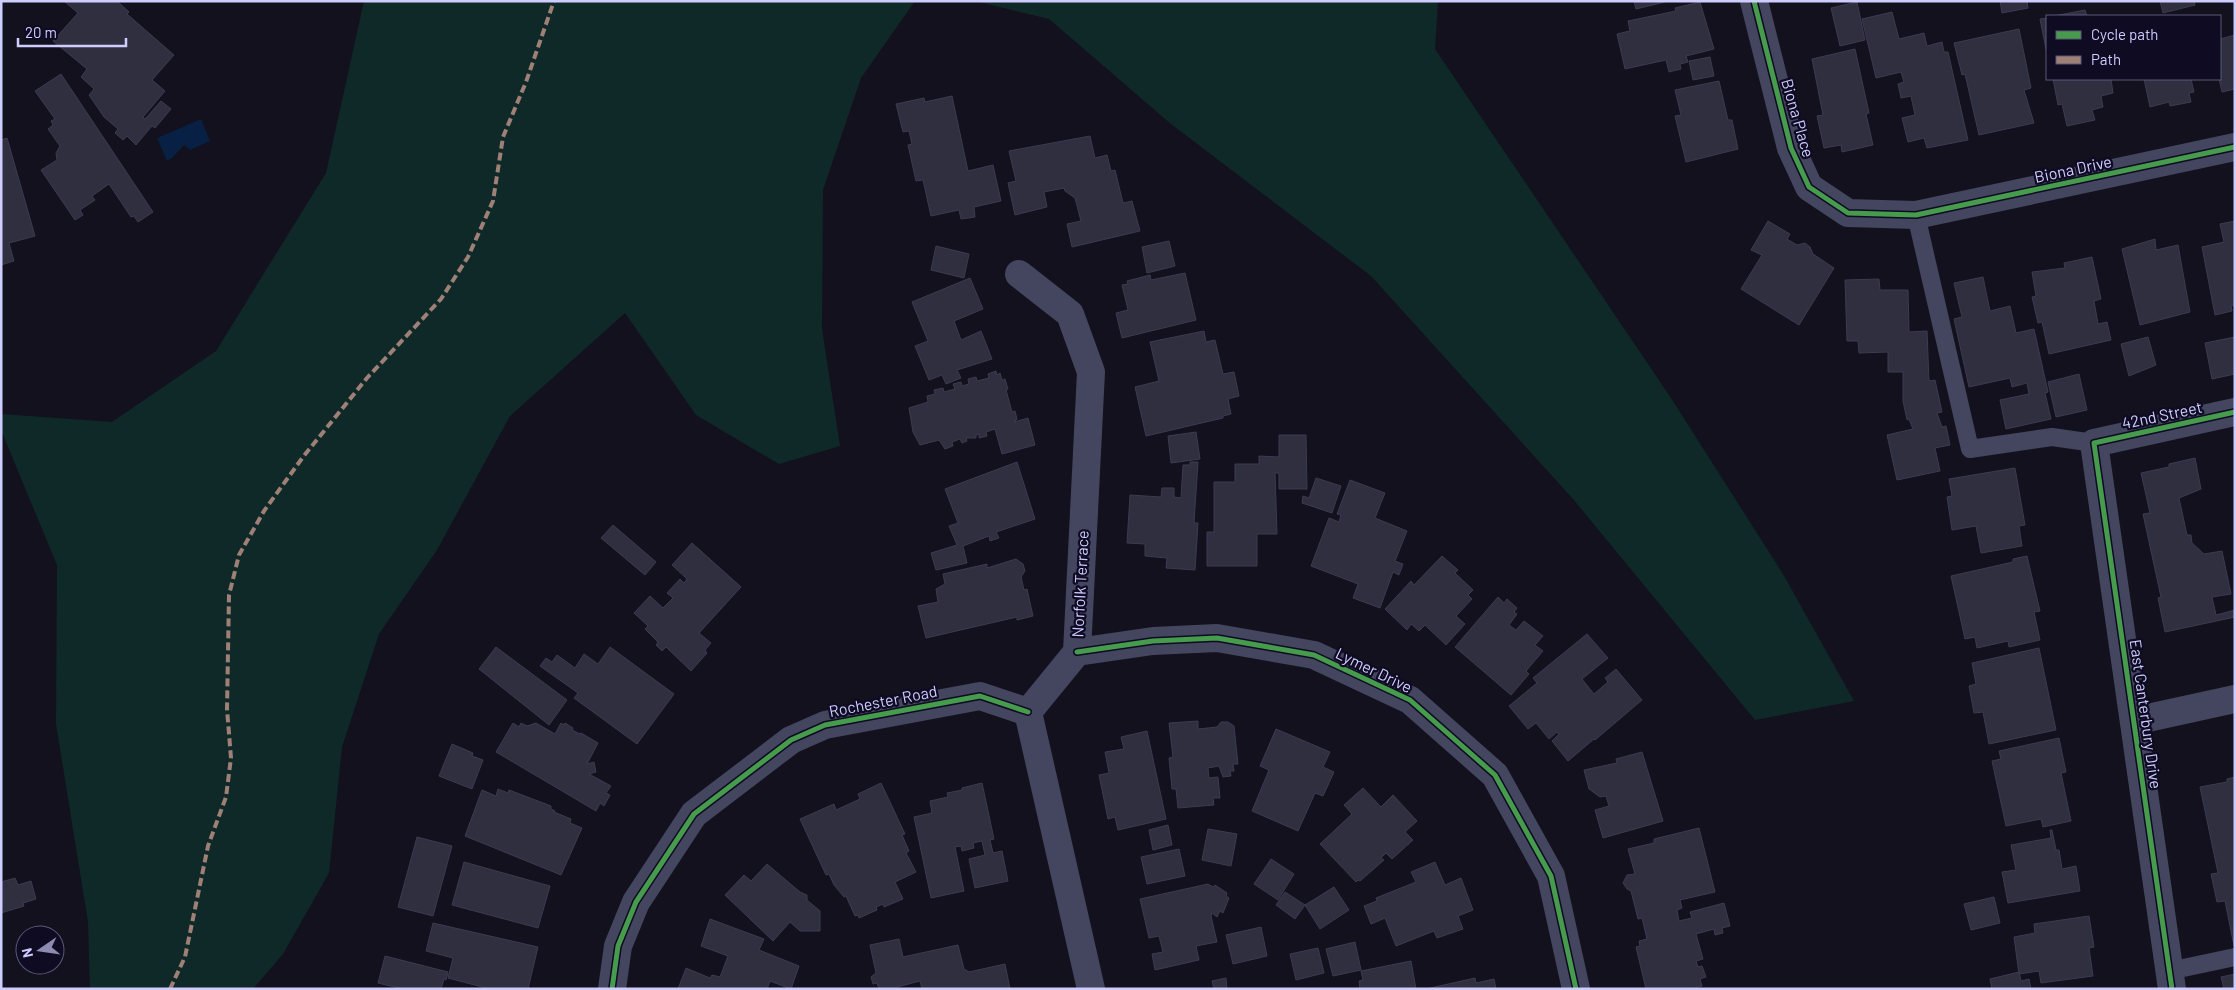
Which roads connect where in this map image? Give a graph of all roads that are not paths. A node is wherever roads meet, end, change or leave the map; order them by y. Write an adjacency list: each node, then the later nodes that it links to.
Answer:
1 (1754, 1): 3 (street, Biona Place)
2 (2235, 148): 3 (street, Biona Drive)
3 (1916, 215): 6 (lane)
4 (1019, 274): 7 (street, Norfolk Terrace)
5 (2235, 412): 6 (street, 42nd Street)
6 (2094, 443): 10 (street, East Canterbury Drive)
7 (1077, 652): 9 (street, Norfolk Terrace); 15 (street, Lymer Drive)
8 (2235, 698): 10 (street)
9 (1028, 712): 13 (street, Rochester Road); 14 (street)
10 (2134, 721): 12 (street, East Canterbury Drive)
11 (2235, 957): 12 (lane)
12 (2170, 980)
13 (612, 989)
14 (1090, 989)
15 (1576, 989)

